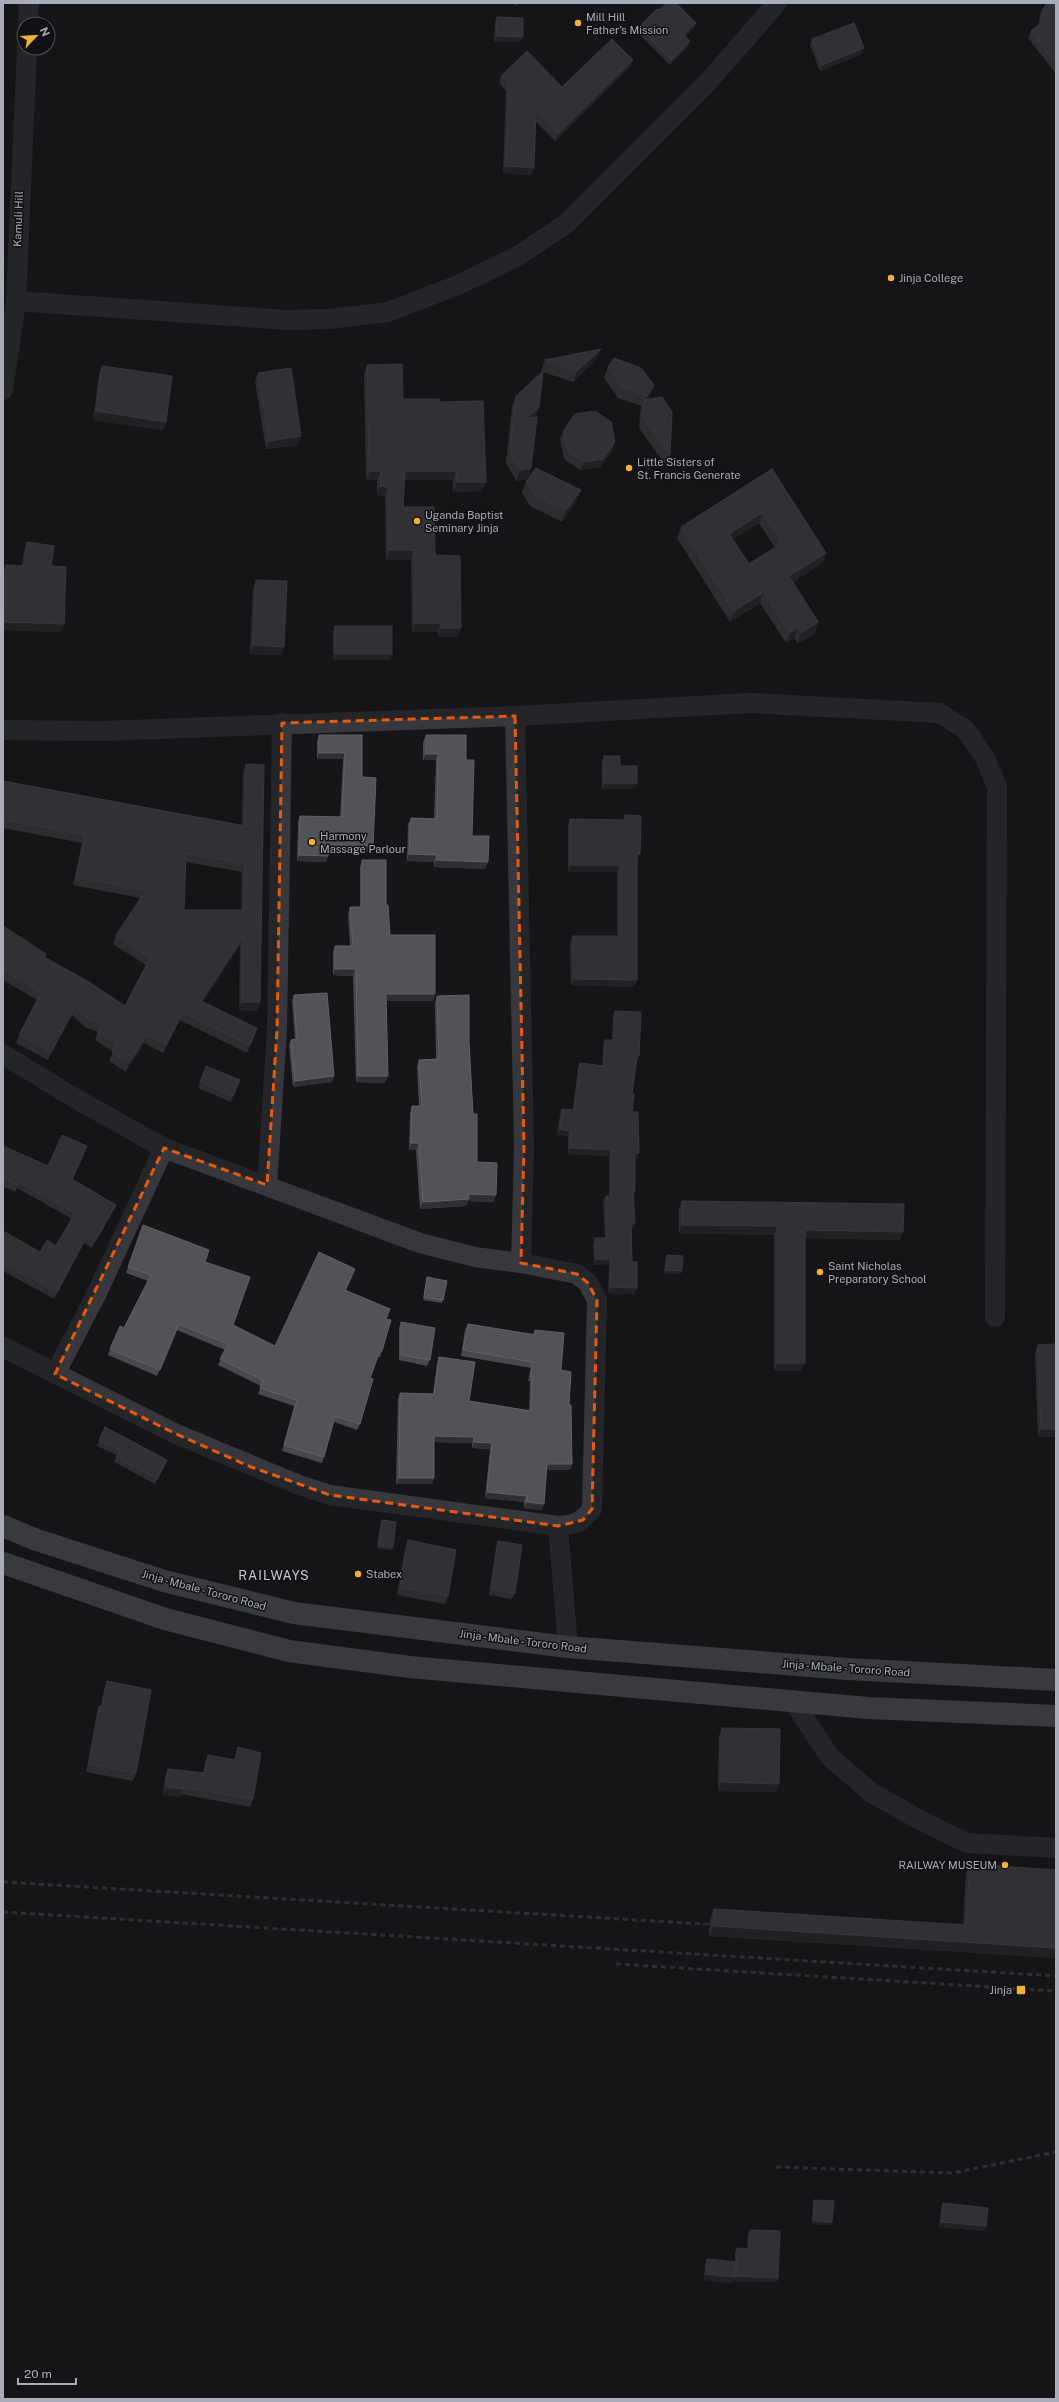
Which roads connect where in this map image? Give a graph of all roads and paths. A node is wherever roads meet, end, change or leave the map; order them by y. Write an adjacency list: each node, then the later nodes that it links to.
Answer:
1 (29, 3): 3 (street)
2 (777, 3): 5 (street)
3 (28, 16)
4 (27, 56): 5 (street, Kamuli Hill)
5 (16, 301): 6 (street, Kamuli Hill)
6 (3, 390)
7 (516, 716): 8 (street); 13 (street); 14 (street)
8 (282, 723): 9 (street); 12 (street)
9 (3, 730)
10 (3, 1054): 11 (street)
11 (164, 1148): 12 (street); 16 (street)
12 (267, 1185): 13 (street)
13 (521, 1263): 18 (street)
14 (995, 1316)
15 (3, 1347): 16 (street)
16 (55, 1374): 18 (street)
17 (3, 1526): 20 (highway, Jinja - Mbale - Tororo Road)
18 (558, 1526): 20 (street)
19 (3, 1563): 22 (highway)
20 (568, 1647): 21 (highway, Jinja - Mbale - Tororo Road)
21 (1056, 1680)
22 (793, 1701): 23 (highway); 24 (street)
23 (1056, 1716)
24 (1056, 1848)

